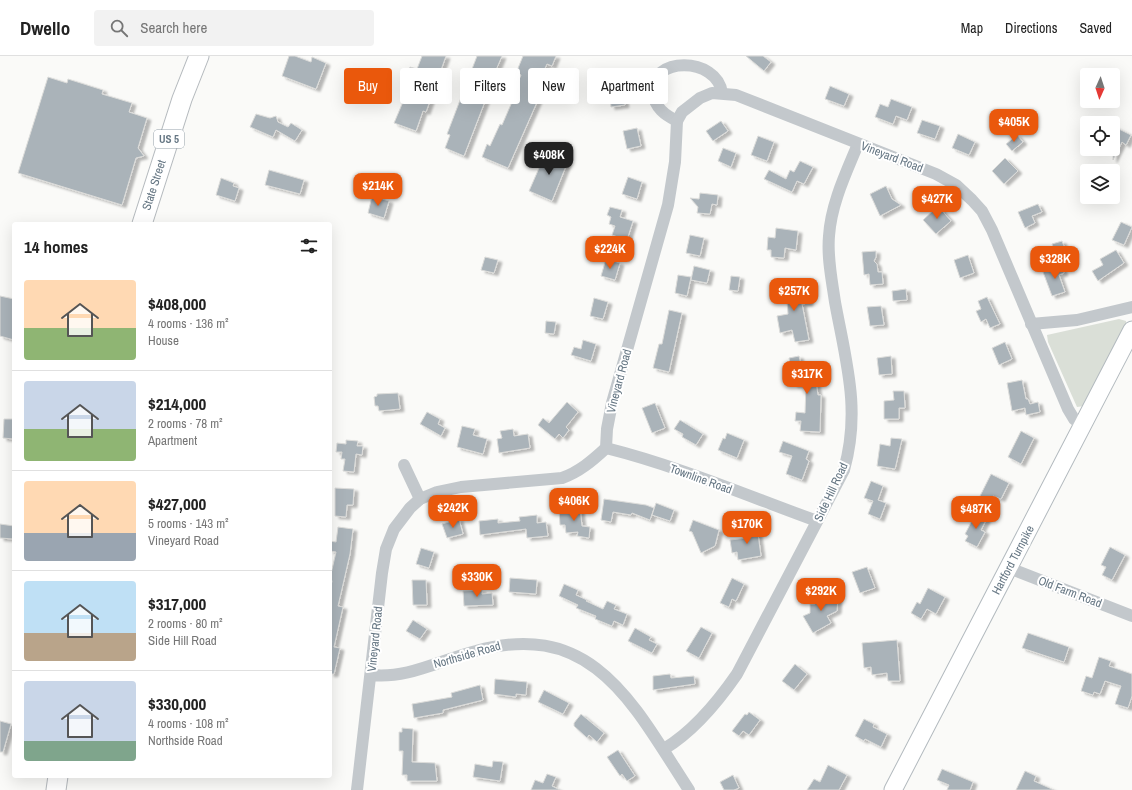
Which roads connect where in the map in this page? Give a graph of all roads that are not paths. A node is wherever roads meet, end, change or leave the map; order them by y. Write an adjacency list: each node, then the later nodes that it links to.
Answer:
1 (199, 56): 5 (main road, State Street / US 5)
2 (722, 93): 3 (street, Vineyard Road); 3 (street); 4 (street, Vineyard Road)
3 (677, 121): 10 (street, Vineyard Road)
4 (858, 144): 7 (street, Vineyard Road); 13 (street, Side Hill Road)
5 (143, 222)
6 (1132, 307): 7 (street)
7 (1031, 324): 9 (street, Vineyard Road)
8 (1132, 330): 9 (main road, Hartford Turnpike)
9 (1083, 426): 14 (main road, Hartford Turnpike)
10 (606, 448): 12 (street, Vineyard Road); 13 (street, Townline Road)
11 (404, 465): 12 (street)
12 (420, 500): 16 (street, Vineyard Road)
13 (817, 521): 17 (street, Side Hill Road)
14 (1009, 568): 15 (street, Old Farm Road); 22 (main road, Hartford Turnpike)
15 (1132, 616)
16 (371, 675): 17 (street, Northside Road); 20 (street, Vineyard Road)
17 (664, 749): 21 (street, Northside Road)
18 (58, 778): 19 (main road)
19 (56, 790)
20 (357, 790)
21 (689, 790)
22 (893, 790)

